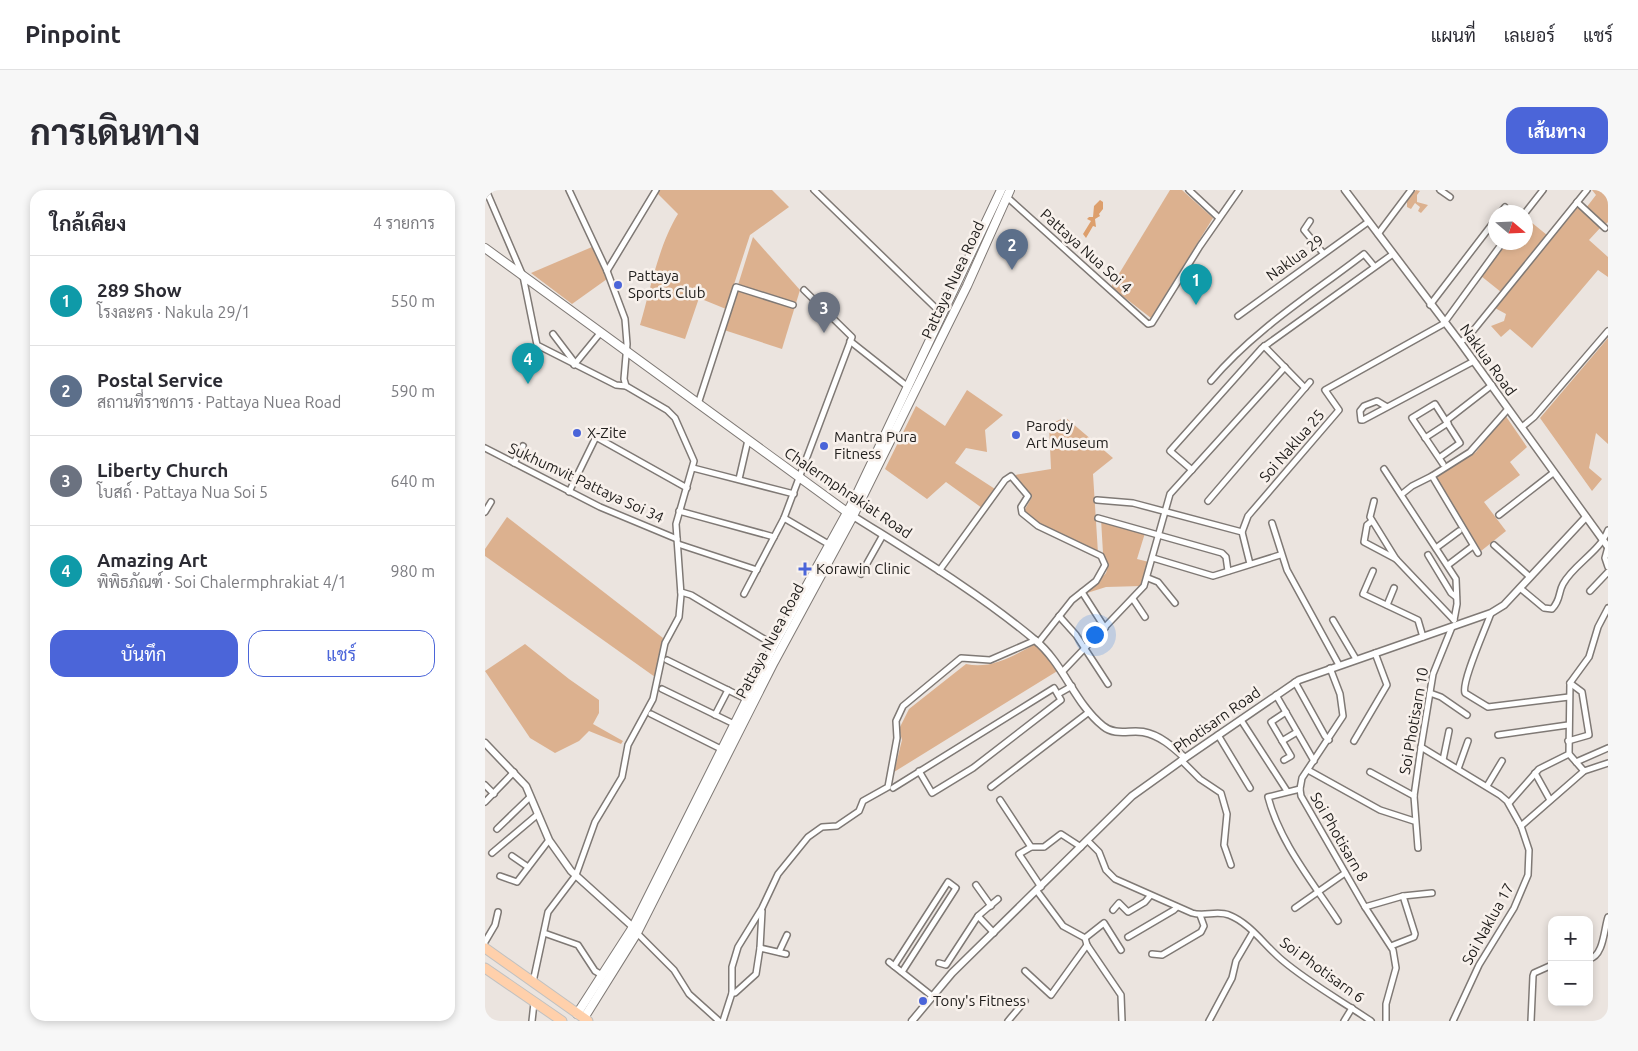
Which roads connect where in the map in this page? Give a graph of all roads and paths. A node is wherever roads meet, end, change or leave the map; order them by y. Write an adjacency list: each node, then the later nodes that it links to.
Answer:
1 (486, 190): 30 (street)
2 (569, 190): 29 (street)
3 (656, 190): 29 (street)
4 (814, 190): 34 (street)
5 (1001, 190): 34 (main road, Pattaya Nuea Road)
6 (1189, 190): 18 (street)
7 (1239, 190): 18 (street)
8 (1345, 190): 20 (street, Naklua Road)
9 (1411, 190): 23 (street)
10 (1441, 190): 15 (street)
11 (1534, 190): 13 (street)
12 (1587, 190): 16 (street)
13 (1541, 192): 17 (street)
14 (1009, 194): 18 (street, Pattaya Nua Soi 4); 84 (main road, Pattaya Nuea Road)
15 (1450, 197)
16 (1577, 202): 21 (street); 42 (street)
17 (1531, 205)
18 (1219, 218)
19 (1311, 221): 26 (street)
20 (1368, 222): 23 (street, Naklua Road); 26 (street, Naklua 29)
21 (1605, 228)
22 (1488, 229): 33 (street)
23 (1378, 234): 27 (street, Naklua Road)
24 (485, 248): 30 (main road, Chalermphrakiat Road)
25 (1497, 250): 36 (street)
26 (1323, 253): 35 (street, Naklua 29)
27 (1393, 254): 28 (street); 33 (street, Naklua Road)
28 (1374, 266): 41 (street); 43 (street)
29 (607, 272): 44 (street)
30 (523, 276): 38 (main road, Chalermphrakiat Road); 46 (street)
31 (804, 290): 40 (street)
32 (793, 305): 54 (street)
33 (1430, 305): 36 (street, Naklua Road)
34 (943, 316): 52 (main road, Pattaya Nuea Road)
35 (1238, 316)
36 (1444, 323): 42 (street, Naklua Road); 93 (street, Soi Naklua 25)
37 (1608, 331): 58 (street)
38 (601, 332): 44 (main road, Chalermphrakiat Road); 46 (street)
39 (553, 334): 46 (street)
40 (851, 339): 52 (street); 71 (street)
41 (1252, 339): 43 (street); 48 (street)
42 (1460, 342): 45 (street, Naklua Road)
43 (1263, 347): 47 (street); 68 (street)
44 (626, 351): 51 (street); 54 (main road, Chalermphrakiat Road)
45 (1474, 361): 50 (street, Naklua Road); 55 (street)
46 (575, 364): 51 (street)
47 (1285, 367): 53 (street); 68 (street)
48 (1211, 381)
49 (1310, 382): 53 (street)
50 (1492, 385): 56 (street, Naklua Road); 57 (street)
51 (626, 386): 66 (street)
52 (908, 387): 84 (main road, Pattaya Nuea Road)
53 (1305, 388): 78 (street)
54 (698, 404): 60 (main road, Chalermphrakiat Road)
55 (1387, 407): 55 (street)
56 (1508, 408): 58 (street, Naklua Road); 70 (street)
57 (1447, 422): 59 (street); 59 (street); 63 (street)
58 (1522, 428): 69 (street, Naklua Road)
59 (1425, 438): 63 (street)
60 (748, 440): 71 (main road, Chalermphrakiat Road); 72 (street)
61 (523, 446): 64 (street)
62 (485, 448): 64 (street, Sukhumvit Pattaya Soi 34)
63 (1439, 458): 65 (street)
64 (515, 463): 74 (street, Sukhumvit Pattaya Soi 34)
65 (1443, 464)
66 (693, 468): 72 (street); 73 (street)
67 (1384, 469): 76 (street, Soi Photisarn 10)
68 (1192, 470): 83 (street)
69 (1553, 473): 85 (street); 88 (street, Naklua Road)
70 (1432, 476): 76 (street); 101 (street)
71 (801, 478): 75 (street); 84 (main road, Chalermphrakiat Road)
72 (739, 479): 75 (street)
73 (687, 488): 74 (street); 81 (street)
74 (569, 492): 98 (street, Sukhumvit Pattaya Soi 34)
75 (794, 494): 86 (street)
76 (1402, 494): 103 (street, Soi Photisarn 10)
77 (1097, 500): 83 (street)
78 (1208, 501)
79 (1374, 501): 89 (street)
80 (491, 502): 82 (street)
81 (679, 511): 96 (street); 98 (street)
82 (485, 512)
83 (1164, 512): 93 (street); 95 (street)
84 (850, 514): 94 (street, Chalermphrakiat Road); 99 (main road, Pattaya Nuea Road); 242 (main road, Pattaya Nuea Road)
85 (1499, 515)
86 (785, 518): 96 (street); 99 (street)
87 (1098, 518): 95 (street)
88 (1586, 518): 97 (street, Naklua Road); 118 (street, Photisarn Road)
89 (1372, 521): 108 (street); 108 (street)
90 (1272, 523): 105 (street)
91 (1608, 530): 97 (street)
92 (1459, 531): 103 (street)
93 (1242, 532): 109 (street)
94 (883, 535): 113 (street, Chalermphrakiat Road); 117 (street)
95 (1158, 535): 107 (street); 114 (street)
96 (774, 537): 112 (street)
97 (1603, 540): 102 (street, Naklua Road); 121 (street)
98 (677, 542): 112 (street, Sukhumvit Pattaya Soi 34); 123 (street)
99 (830, 545): 139 (main road, Pattaya Nuea Road)
100 (1494, 545): 118 (street)
101 (1473, 546): 104 (street); 110 (street)
102 (1608, 547): 111 (street)
103 (1437, 548): 110 (street, Soi Photisarn 10)
104 (1478, 553)
105 (1280, 555): 109 (street); 144 (street)
106 (1428, 555): 126 (street)
107 (1153, 558): 114 (street); 119 (street)
108 (1396, 559): 135 (street)
109 (1250, 564): 114 (street)
110 (1448, 565): 126 (street, Soi Photisarn 10)
111 (1608, 567)
112 (757, 570): 125 (street)
113 (939, 571): 124 (street); 138 (street, Chalermphrakiat Road)
114 (1228, 571)
115 (1373, 571): 129 (street)
116 (1608, 572): 122 (street)
117 (861, 574)
118 (1530, 577): 121 (street, Photisarn Road)
119 (1148, 578): 127 (street); 128 (street)
120 (1394, 588): 129 (street)
121 (1520, 588): 131 (street, Photisarn Road)
122 (1590, 591)
123 (681, 592): 139 (street); 222 (street)
124 (1082, 592): 132 (street); 136 (street)
125 (744, 594)
126 (1456, 597): 135 (street, Soi Photisarn 10)
127 (1133, 599): 133 (street); 136 (street)
128 (1175, 603)
129 (1387, 605): 137 (street)
130 (1608, 608): 148 (street)
131 (1491, 613): 135 (street, Photisarn Road); 156 (street)
132 (1059, 616): 138 (street); 140 (street)
133 (1145, 618)
134 (1333, 620): 142 (street)
135 (1454, 624): 137 (street, Photisarn Road); 153 (street, Soi Photisarn 10)
136 (1105, 628): 140 (street)
137 (1423, 636): 141 (street, Photisarn Road)
138 (1037, 641): 146 (street, Chalermphrakiat Road); 234 (street)
139 (774, 646): 157 (main road, Pattaya Nuea Road)
140 (1085, 649): 146 (street); 149 (street)
141 (1375, 653): 142 (street, Photisarn Road); 172 (street)
142 (1355, 659): 144 (street, Photisarn Road)
143 (667, 660): 152 (street)
144 (1339, 665): 145 (street, Photisarn Road)
145 (1330, 668): 147 (street, Photisarn Road); 170 (street, Soi Photisarn 8)
146 (1063, 671): 150 (street, Chalermphrakiat Road)
147 (1295, 682): 155 (street, Photisarn Road); 170 (street)
148 (1569, 683): 156 (street); 174 (street)
149 (1108, 684)
150 (1072, 686): 154 (street); 158 (street, Chalermphrakiat Road)
151 (662, 689): 161 (street)
152 (728, 690): 157 (street); 161 (street)
153 (1430, 693): 162 (street); 176 (street, Soi Photisarn 10)
154 (1058, 694): 191 (street); 191 (street)
155 (1276, 695): 159 (street); 163 (street, Photisarn Road)
156 (1569, 697): 165 (street)
157 (746, 699): 164 (main road, Pattaya Nuea Road)
158 (1089, 712): 180 (street, Chalermphrakiat Road); 196 (street)
159 (1286, 712): 167 (street); 171 (street)
160 (651, 714): 178 (street)
161 (715, 715): 164 (street)
162 (1467, 715)
163 (1241, 720): 168 (street, Photisarn Road); 200 (street)
164 (734, 724): 178 (main road, Pattaya Nuea Road)
165 (1568, 724): 169 (street); 174 (street)
166 (1449, 730): 182 (street)
167 (1297, 732): 171 (street); 183 (street)
168 (1218, 735): 180 (street, Photisarn Road); 198 (street)
169 (1499, 735)
170 (1329, 740): 183 (street, Soi Photisarn 8)
171 (1282, 741): 181 (street)
172 (1354, 741)
173 (1468, 741): 187 (street)
174 (1569, 741): 179 (street)
175 (486, 746): 190 (street)
176 (1421, 747): 182 (street); 202 (street, Soi Photisarn 10)
177 (1608, 748): 185 (street)
178 (721, 749): 242 (main road, Pattaya Nuea Road)
179 (1569, 754): 185 (street); 193 (street)
180 (1183, 759): 213 (street, Photisarn Road); 219 (street)
181 (1284, 760)
182 (1443, 760): 187 (street)
183 (1314, 761): 188 (street, Soi Photisarn 8)
184 (1502, 761): 195 (street)
185 (1576, 762): 189 (street)
186 (1608, 763): 189 (street)
187 (1457, 769): 195 (street)
188 (1308, 770): 199 (street, Soi Photisarn 8); 209 (street)
189 (1584, 770): 205 (street)
190 (514, 772): 201 (street); 203 (street)
191 (919, 772): 197 (street)
192 (1369, 772): 202 (street)
193 (1535, 773): 205 (street); 207 (street)
194 (485, 785): 201 (street)
195 (1487, 786): 207 (street)
196 (991, 787)
197 (893, 788)
198 (1250, 788)
199 (1299, 789): 200 (street); 221 (street, Soi Photisarn 8)
200 (1287, 791): 226 (street)
201 (494, 794): 206 (street)
202 (1414, 796): 209 (street, Soi Photisarn 10)
203 (530, 797): 208 (street); 211 (street)
204 (1001, 800): 214 (street)
205 (1550, 800): 210 (street)
206 (485, 802)
207 (1509, 803): 210 (street, Soi Naklua 17)
208 (537, 815): 212 (street); 217 (street)
209 (1414, 821): 216 (street, Soi Photisarn 10)
210 (1521, 826): 285 (street, Soi Naklua 17)
211 (497, 829)
212 (549, 840): 220 (street); 222 (street)
213 (1087, 840): 215 (street, Photisarn Road); 228 (street, Soi Photisarn 6)
214 (1031, 847): 215 (street); 225 (street)
215 (1081, 847): 225 (street, Photisarn Road)
216 (1418, 848)
217 (493, 853)
218 (512, 856): 220 (street)
219 (1231, 865)
220 (528, 867): 223 (street)
221 (1345, 873): 226 (street); 233 (street, Soi Photisarn 8)
222 (576, 875): 242 (street); 244 (street)
223 (500, 876)
224 (976, 885): 231 (street)
225 (1039, 889): 245 (street, Photisarn Road); 248 (street)
226 (1318, 891): 235 (street); 241 (street)
227 (1432, 893): 229 (street)
228 (1150, 896): 232 (street, Soi Photisarn 6); 236 (street)
229 (1403, 896): 233 (street); 251 (street)
230 (998, 900): 231 (street)
231 (991, 906): 239 (street)
232 (1177, 907): 238 (street, Soi Photisarn 6); 247 (street)
233 (1365, 907): 251 (street, Soi Photisarn 8)
234 (762, 908): 252 (street); 268 (street)
235 (1295, 908)
236 (1113, 910)
237 (497, 912): 249 (street)
238 (1200, 915): 243 (street, Soi Photisarn 6); 257 (street)
239 (978, 916): 245 (street); 260 (street)
240 (1608, 917): 258 (street)
241 (1337, 921)
242 (635, 930): 266 (main road, Pattaya Nuea Road); 273 (main road, Pattaya Nuea Road); 276 (street)
243 (1253, 932): 272 (street, Soi Photisarn 6); 281 (street)
244 (545, 933): 266 (street); 267 (street)
245 (994, 933): 269 (street, Photisarn Road)
246 (787, 934): 255 (street)
247 (1128, 937)
248 (1085, 938): 250 (street); 254 (street)
249 (485, 942)
250 (1087, 944): 264 (street); 280 (street)
251 (1391, 946): 284 (street, Soi Photisarn 8)
252 (760, 948): 255 (street); 268 (street)
253 (487, 950): 261 (highway); 267 (highway)
254 (1121, 950)
255 (779, 952): 256 (street)
256 (786, 954)
257 (1153, 954)
258 (1593, 957)
259 (889, 962): 262 (street)
260 (939, 964)
261 (485, 966): 271 (highway)
262 (894, 966): 265 (street); 265 (street)
263 (1548, 967): 286 (street)
264 (1025, 970)
265 (902, 972): 269 (street)
266 (602, 975): 273 (main road, Pattaya Nuea Road)
267 (533, 982): 273 (highway)
268 (732, 993): 277 (street)
269 (932, 996): 278 (street, Photisarn Road)
270 (1025, 1001): 279 (street)
271 (535, 1003): 274 (street); 275 (highway)
272 (1352, 1008): 282 (street); 283 (street, Soi Photisarn 6)
273 (581, 1019)
274 (532, 1021)
275 (562, 1021)
276 (719, 1021)
277 (723, 1021)
278 (912, 1021)
279 (1009, 1021)
280 (1122, 1021)
281 (1209, 1021)
282 (1344, 1021)
283 (1371, 1021)
284 (1386, 1021)
285 (1453, 1021)
286 (1531, 1021)

